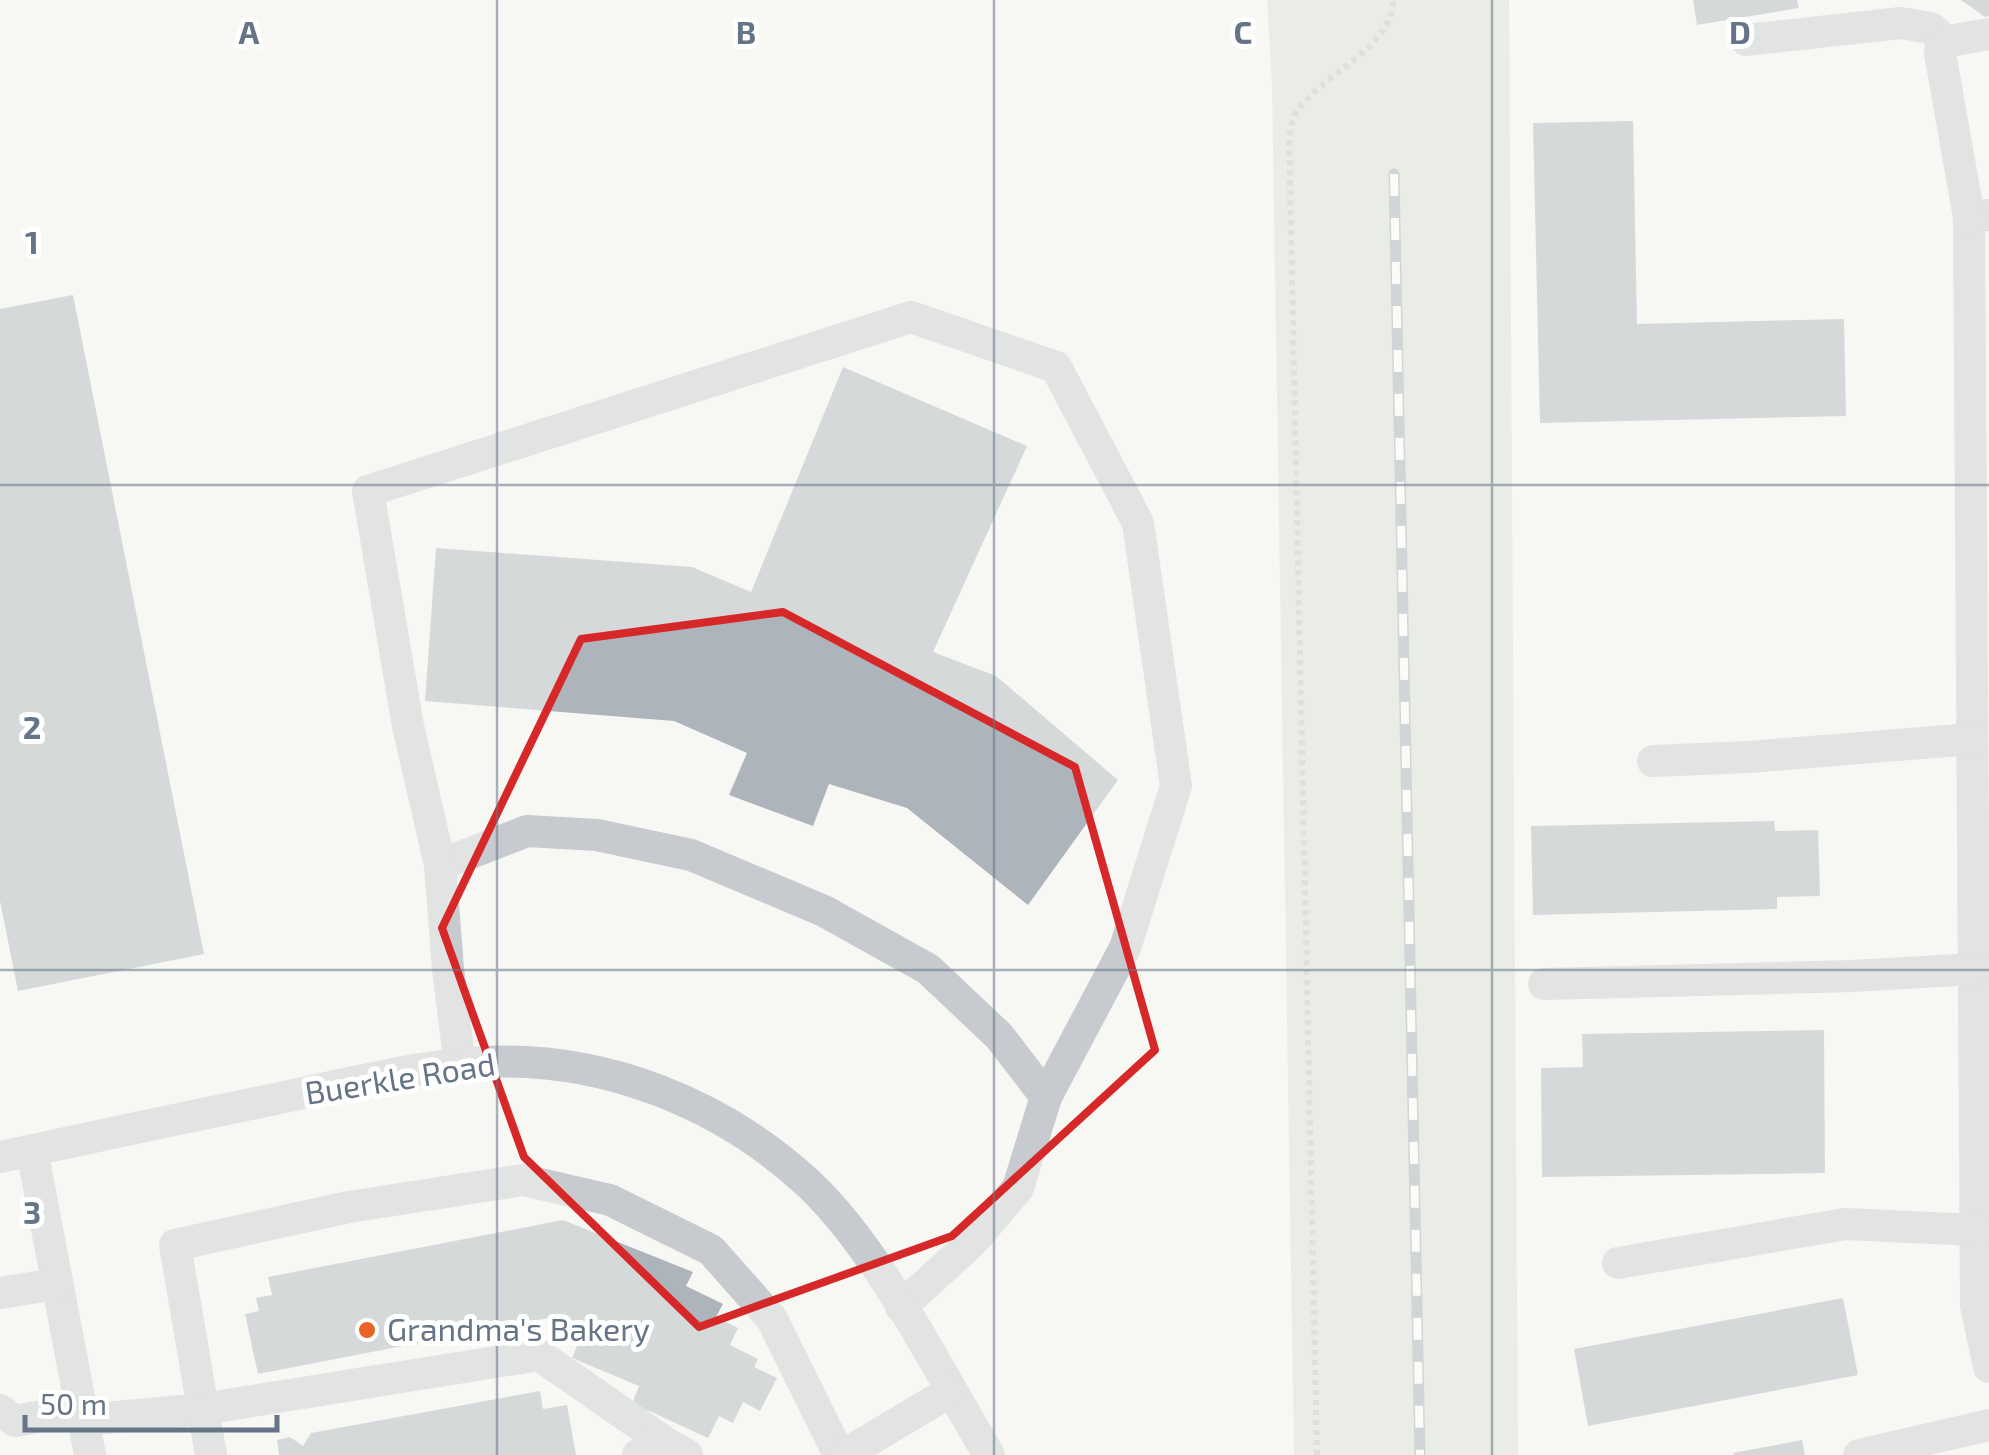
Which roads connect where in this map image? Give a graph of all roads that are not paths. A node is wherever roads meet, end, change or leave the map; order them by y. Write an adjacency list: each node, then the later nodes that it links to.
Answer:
1 (1989, 34): 3 (street)
2 (1746, 40): 3 (street)
3 (1946, 42): 4 (street)
4 (1979, 216): 5 (street)
5 (1972, 739): 6 (street); 8 (street)
6 (1653, 761)
7 (440, 864): 10 (street); 11 (street); 11 (street)
8 (1974, 969): 9 (street); 12 (street)
9 (1544, 984)
10 (460, 1066): 13 (street, Buerkle Road); 18 (street, Buerkle Road)
11 (1046, 1098): 18 (street)
12 (1982, 1119): 14 (street)
13 (16, 1153): 16 (street)
14 (1976, 1230): 15 (street); 19 (street)
15 (1618, 1263)
16 (56, 1284): 17 (street); 22 (street)
17 (0, 1293)
18 (900, 1308): 20 (street, Buerkle Road)
19 (1989, 1367)
20 (951, 1391): 28 (street); 29 (street, Buerkle Road)
21 (203, 1409): 22 (street); 25 (street); 27 (street); 28 (street)
22 (82, 1414): 23 (street); 26 (street)
23 (3, 1419)
24 (1989, 1425): 30 (street)
25 (662, 1450)
26 (90, 1455)
27 (211, 1455)
28 (841, 1455)
29 (989, 1455)
30 (1859, 1455)

